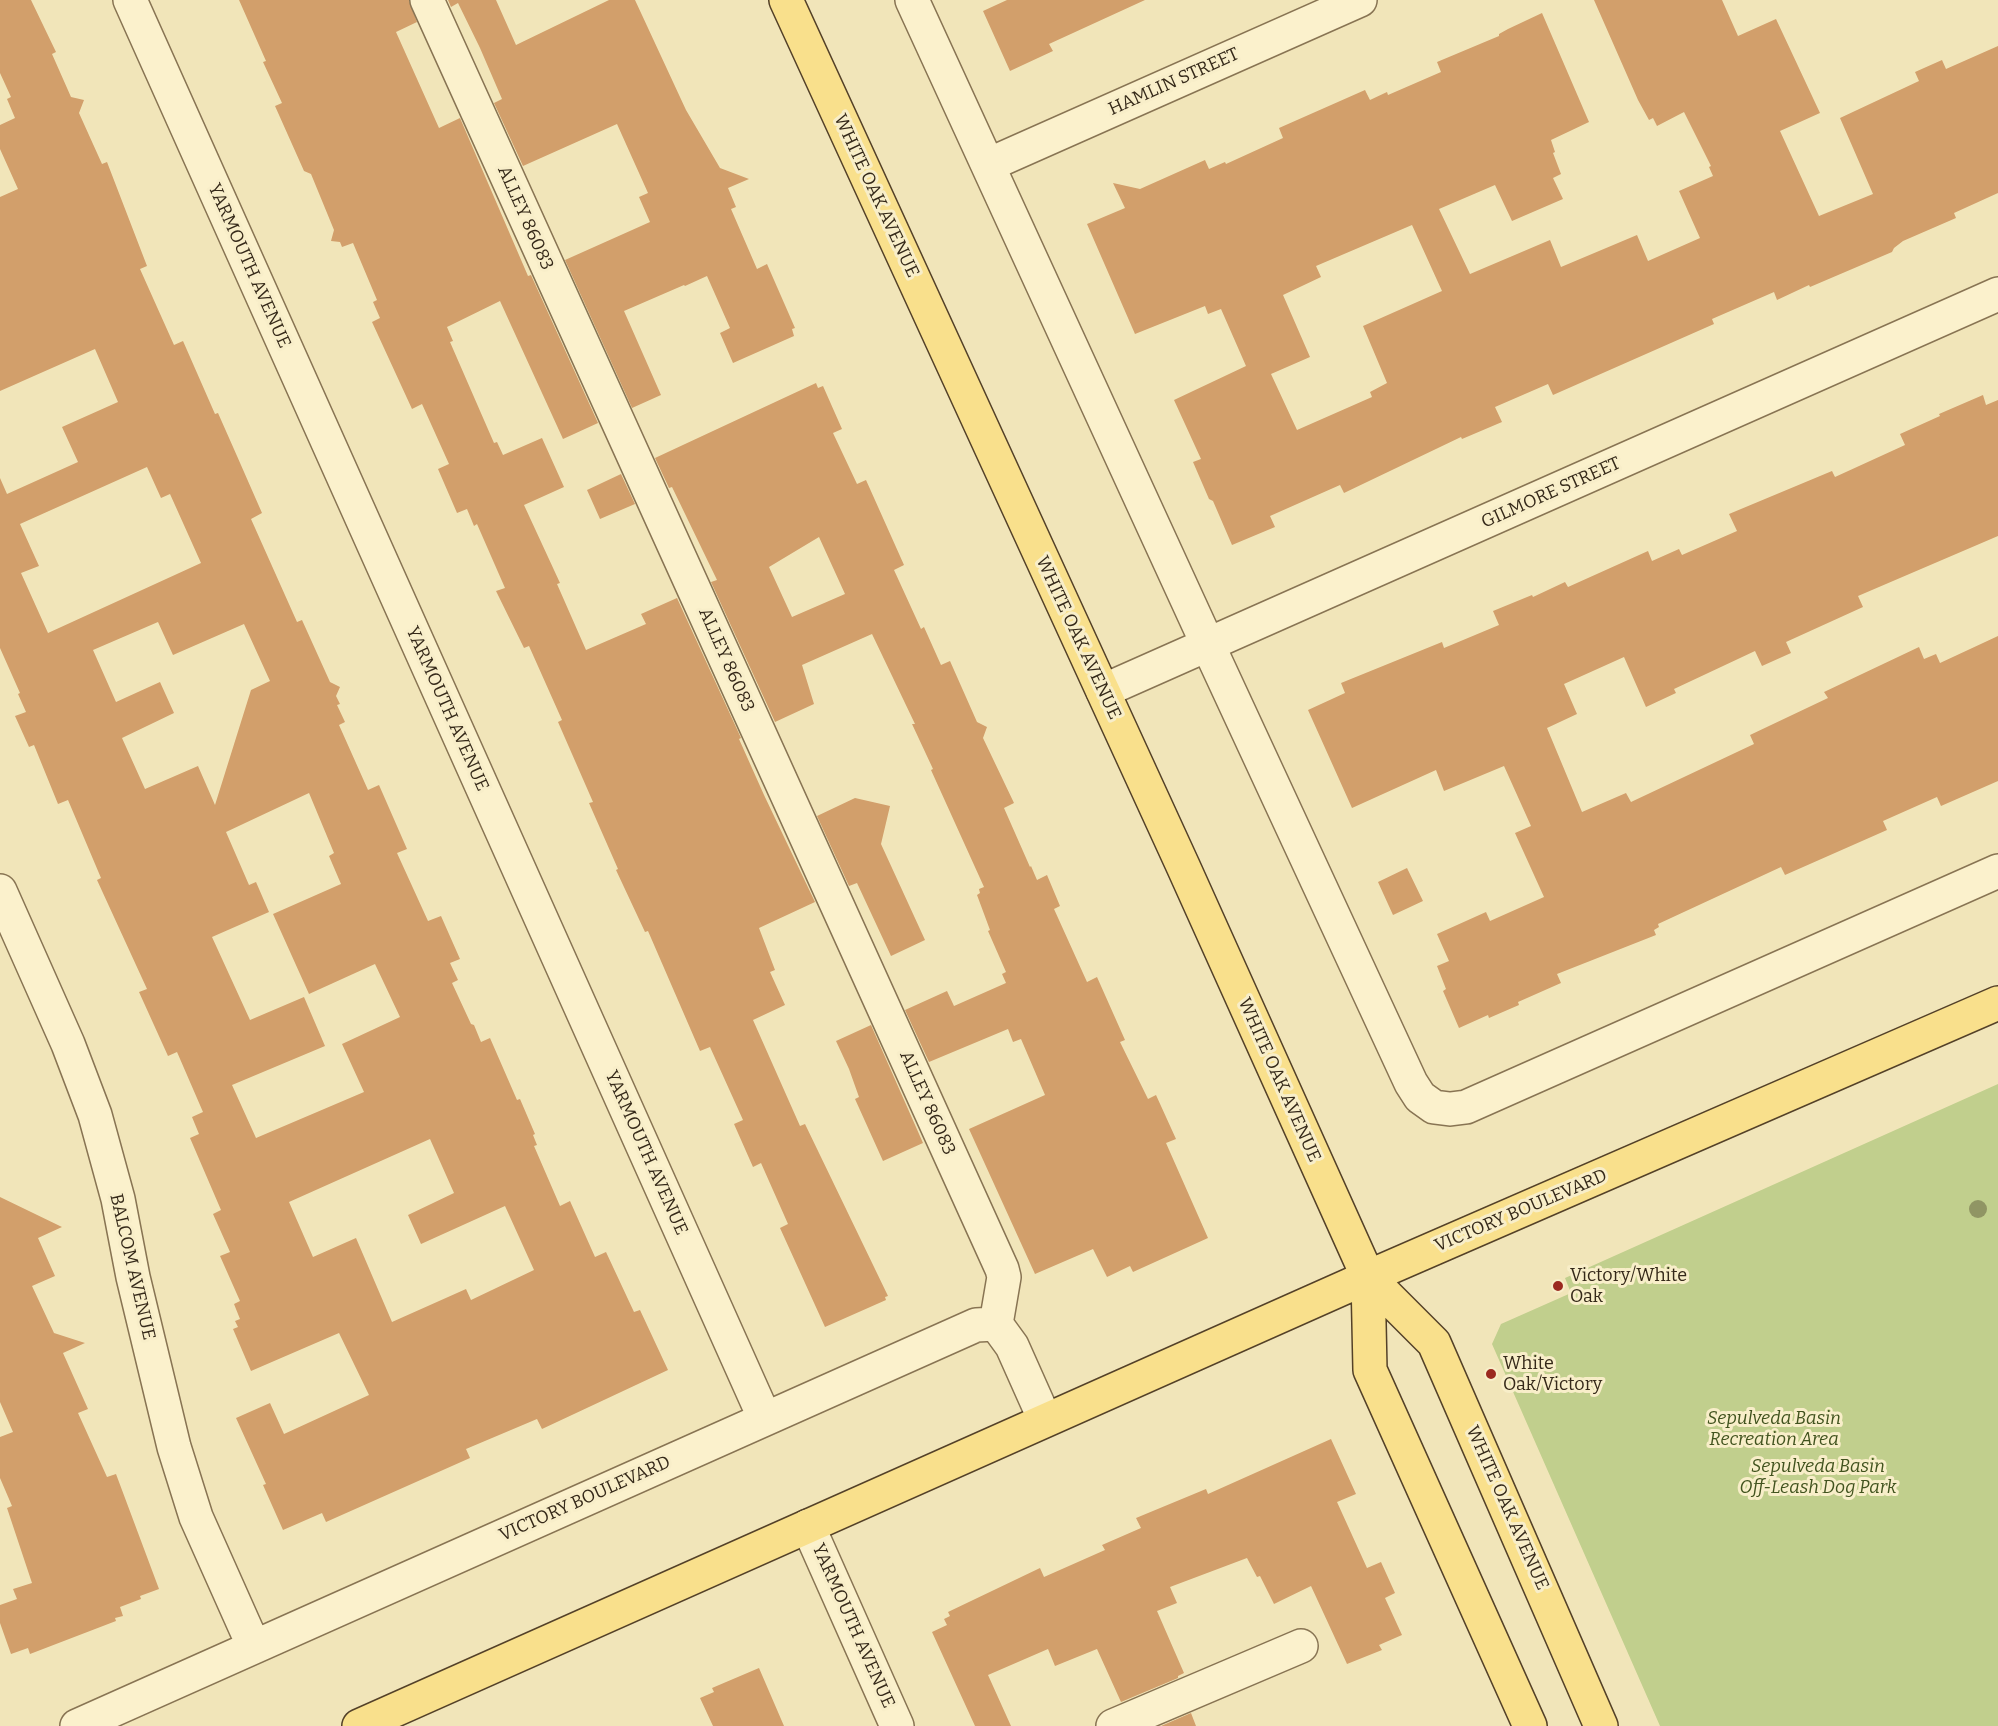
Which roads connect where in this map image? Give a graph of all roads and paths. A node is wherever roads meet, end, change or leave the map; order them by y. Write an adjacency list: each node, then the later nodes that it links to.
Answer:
1 (130, 0): 15 (street, YARMOUTH AVENUE)
2 (427, 0): 14 (street, ALLEY 86083)
3 (786, 0): 9 (main road, WHITE OAK AVENUE)
4 (912, 0): 6 (street)
5 (1360, 0): 6 (street, HAMLIN STREET)
6 (988, 165): 8 (street)
7 (1998, 294): 8 (street, GILMORE STREET)
8 (1208, 645): 9 (street, GILMORE STREET); 10 (street)
9 (1103, 691): 13 (main road, WHITE OAK AVENUE)
10 (1998, 871)
11 (0, 891): 19 (street, BALCOM AVENUE)
12 (1998, 1003): 13 (main road, VICTORY BOULEVARD)
13 (1368, 1277): 16 (main road, VICTORY BOULEVARD); 24 (main road, WHITE OAK AVENUE); 25 (main road, WHITE OAK AVENUE)
14 (996, 1324): 15 (street, VICTORY BOULEVARD); 16 (street)
15 (765, 1419): 19 (street, VICTORY BOULEVARD)
16 (1046, 1420): 17 (main road, VICTORY BOULEVARD)
17 (808, 1526): 21 (main road, VICTORY BOULEVARD); 22 (street, YARMOUTH AVENUE)
18 (1301, 1646): 23 (street)
19 (254, 1647): 20 (street, VICTORY BOULEVARD)
20 (77, 1726)
21 (359, 1726)
22 (897, 1726)
23 (1113, 1726)
24 (1530, 1726)
25 (1601, 1726)

